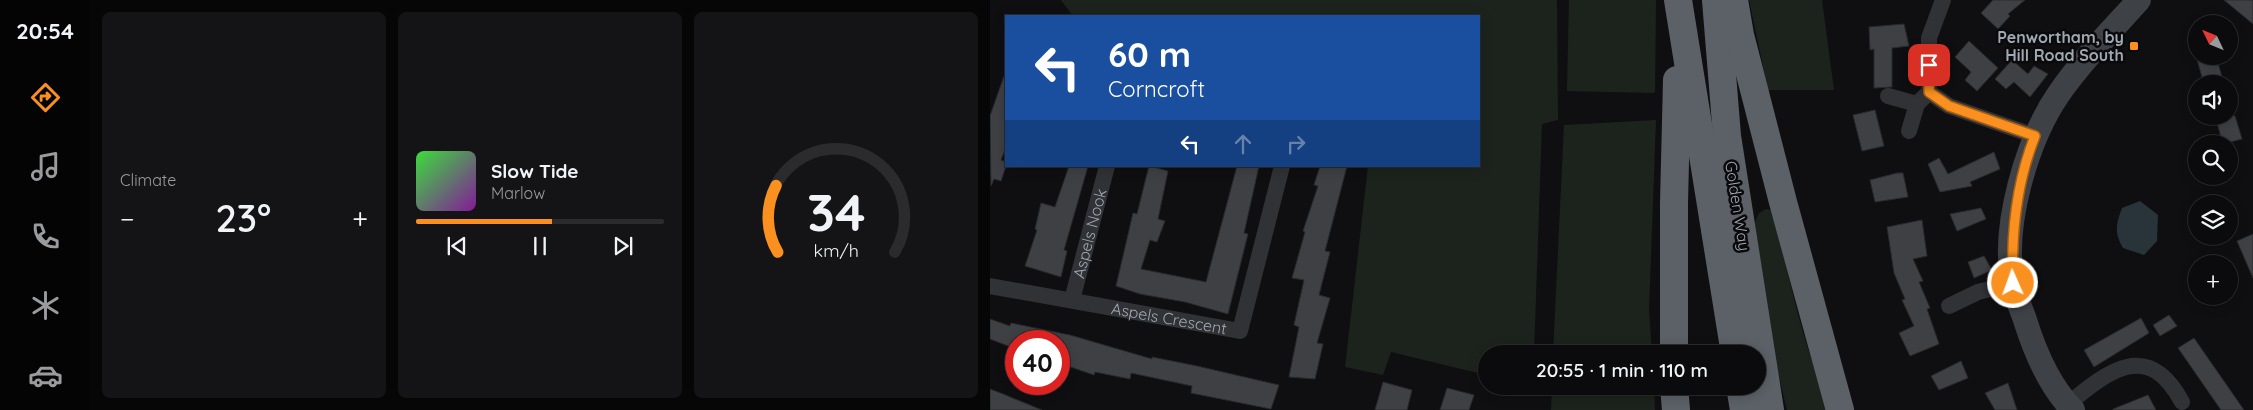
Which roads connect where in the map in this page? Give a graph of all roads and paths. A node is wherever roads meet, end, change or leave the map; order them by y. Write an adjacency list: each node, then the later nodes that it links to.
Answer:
1 (1716, 0): 25 (highway, Golden Way)
2 (1734, 0): 26 (highway)
3 (1944, 0): 6 (street)
4 (2139, 0): 10 (street)
5 (1679, 8): 17 (highway); 18 (highway, Golden Way)
6 (1929, 92): 8 (street); 10 (street)
7 (1888, 96): 8 (street)
8 (1917, 104): 9 (street)
9 (1909, 131)
10 (2035, 136): 13 (street)
11 (1108, 167): 15 (street, Aspels Nook)
12 (1282, 167): 15 (street, Aspels Crescent)
13 (2013, 283): 16 (street); 22 (street)
14 (990, 286): 15 (street, Aspels Crescent)
15 (1072, 300)
16 (1949, 306)
17 (1674, 345)
18 (1734, 345)
19 (1675, 395): 23 (highway)
20 (1742, 395): 24 (highway)
21 (2182, 402): 22 (street)
22 (2070, 407)
23 (1676, 410)
24 (1744, 410)
25 (1770, 410)
26 (1840, 410)

